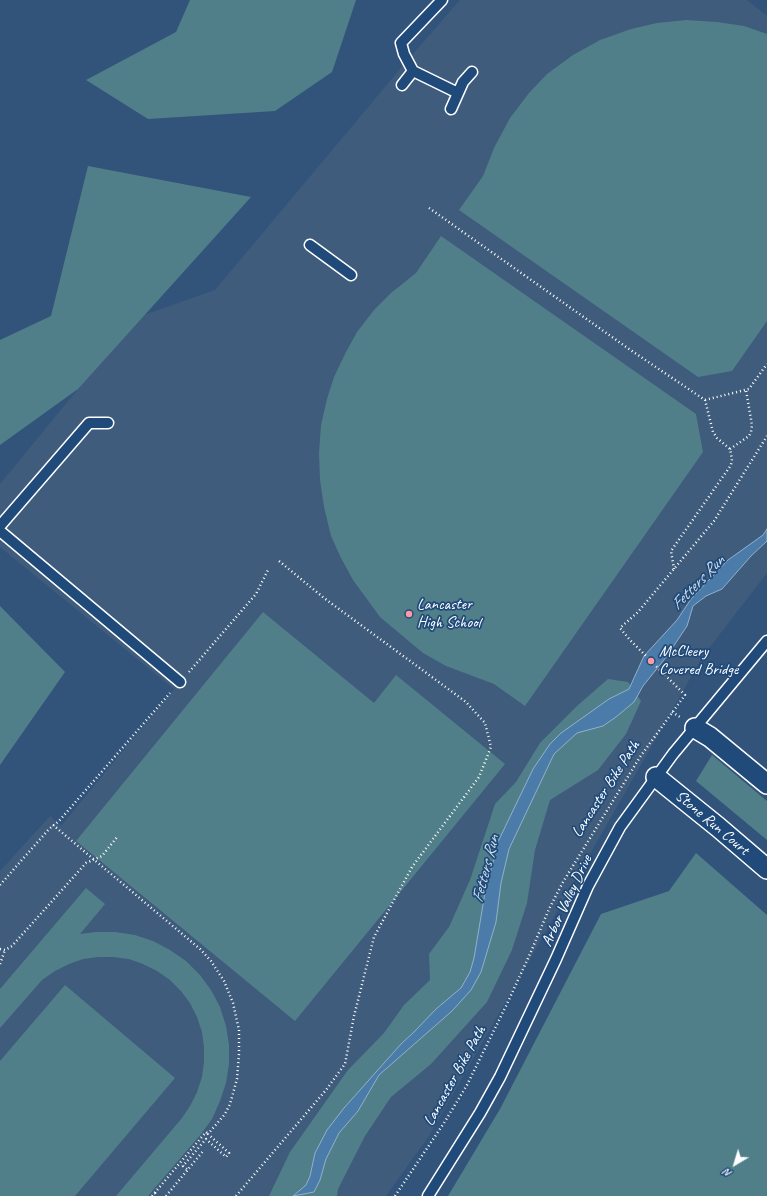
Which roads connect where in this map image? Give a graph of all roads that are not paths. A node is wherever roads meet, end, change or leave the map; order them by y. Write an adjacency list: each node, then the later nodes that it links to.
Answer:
1 (442, 0): 2 (lane)
2 (413, 71): 4 (lane); 5 (lane)
3 (472, 72): 5 (lane)
4 (402, 85)
5 (458, 93): 6 (lane)
6 (451, 109)
7 (310, 245): 8 (lane)
8 (351, 276)
9 (108, 423): 10 (lane)
10 (0, 526)
11 (0, 531): 13 (lane)
12 (767, 641): 14 (lane, Arbor Valley Drive)
13 (180, 682)
14 (695, 728): 15 (lane, Arbor Valley Drive); 16 (street)
15 (656, 777): 17 (street, Stone Run Court); 18 (lane, Arbor Valley Drive)
16 (767, 784)
17 (767, 869)
18 (428, 1196)

